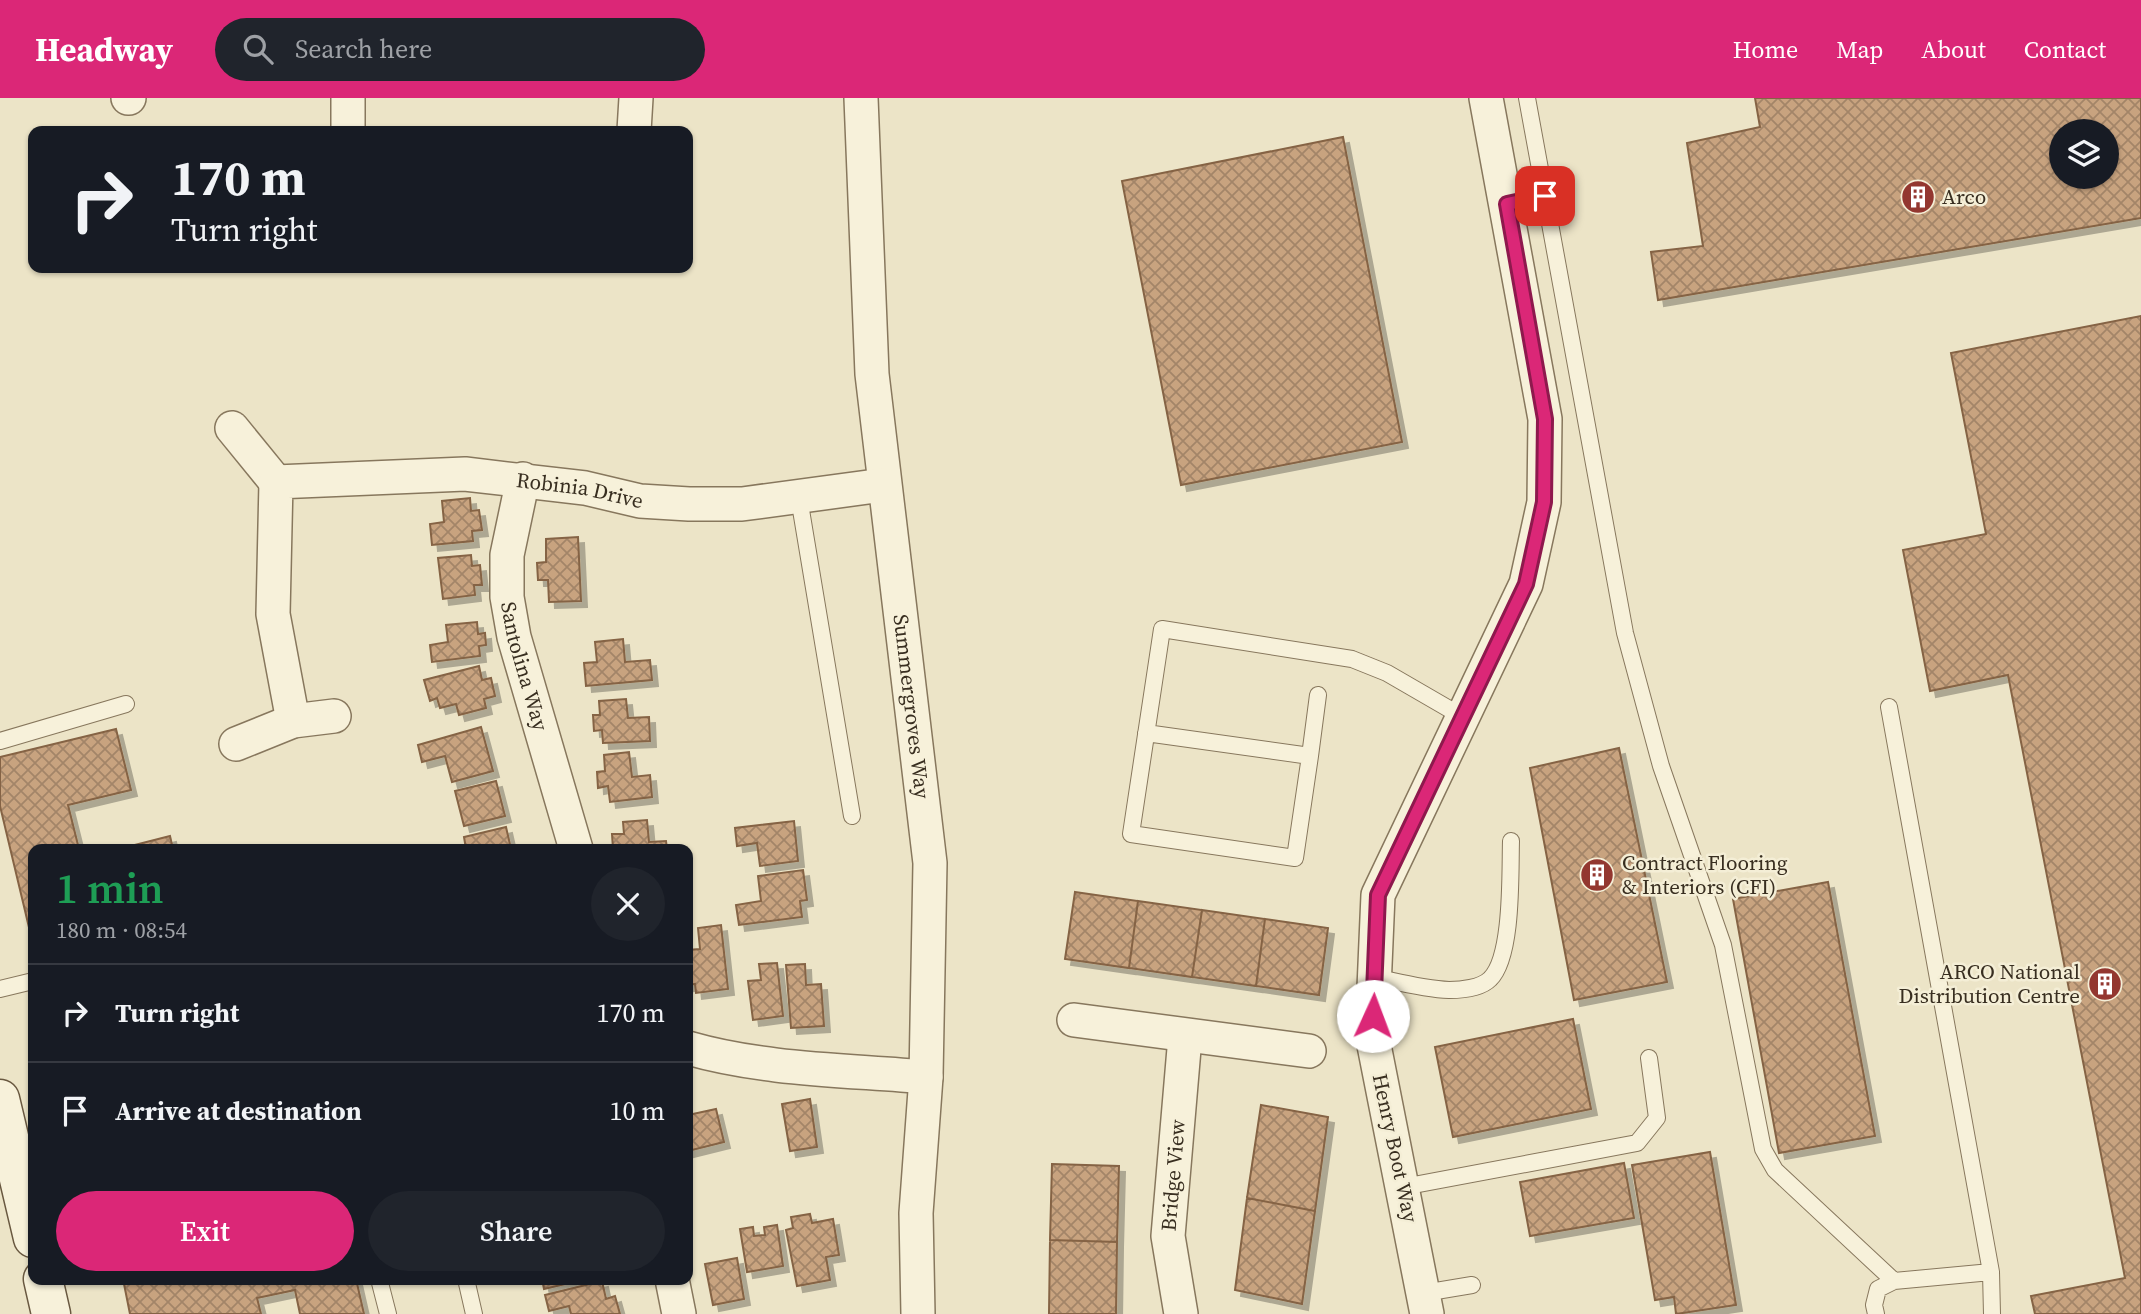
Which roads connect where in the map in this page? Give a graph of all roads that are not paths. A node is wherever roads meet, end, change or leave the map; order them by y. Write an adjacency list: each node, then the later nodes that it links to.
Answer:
1 (348, 98): 6 (street)
2 (636, 98): 7 (street)
3 (860, 98): 13 (street, Summergroves Way)
4 (1486, 98): 9 (street, Henry Boot Way)
5 (1527, 98): 8 (lane)
6 (348, 126)
7 (634, 126)
8 (1545, 196): 9 (lane); 41 (lane)
9 (1507, 204): 19 (street, Henry Boot Way)
10 (232, 428): 12 (street)
11 (523, 479): 12 (street, Robinia Drive); 14 (street, Robinia Drive); 27 (street, Santolina Way)
12 (276, 482): 20 (street)
13 (883, 485): 14 (street, Robinia Drive); 36 (street, Summergroves Way)
14 (799, 498): 25 (lane)
15 (1318, 695): 24 (lane)
16 (126, 704): 22 (lane)
17 (1889, 707): 40 (lane)
18 (334, 716): 20 (street)
19 (1463, 717): 21 (lane); 28 (street, Henry Boot Way)
20 (293, 721): 23 (street)
21 (1146, 733): 24 (lane); 24 (lane)
22 (0, 741)
23 (236, 744)
24 (1310, 756)
25 (852, 816)
26 (1511, 841): 28 (lane)
27 (575, 844)
28 (1374, 977): 38 (street, Henry Boot Way)
29 (28, 982): 30 (lane)
30 (0, 989)
31 (1074, 1020): 32 (street)
32 (1185, 1037): 34 (street); 53 (street, Bridge View)
33 (693, 1050): 36 (street)
34 (1309, 1051)
35 (1649, 1058): 38 (lane)
36 (926, 1077): 52 (street, Summergroves Way)
37 (0, 1099): 39 (street)
38 (1403, 1187): 47 (street, Henry Boot Way)
39 (28, 1217)
40 (1991, 1272): 41 (lane); 55 (lane)
41 (1894, 1281): 54 (lane)
42 (44, 1285): 48 (street)
43 (381, 1285): 49 (lane)
44 (467, 1285): 50 (lane)
45 (673, 1285): 51 (street)
46 (1472, 1285): 47 (lane)
47 (1426, 1304)
48 (51, 1314)
49 (388, 1314)
50 (474, 1314)
51 (678, 1314)
52 (918, 1314)
53 (1181, 1314)
54 (1875, 1314)
55 (1992, 1314)

